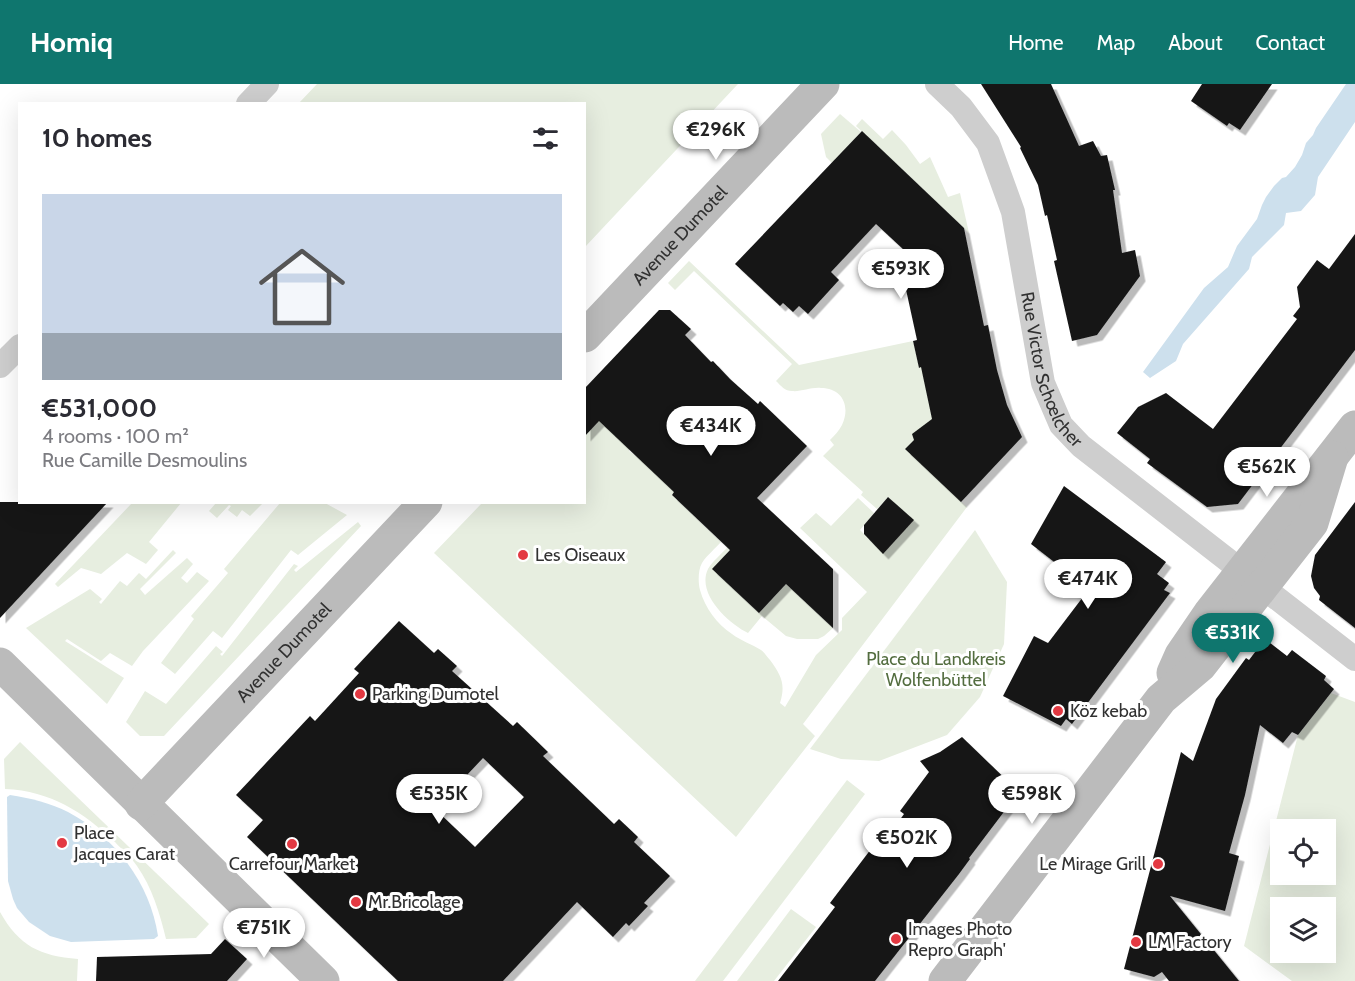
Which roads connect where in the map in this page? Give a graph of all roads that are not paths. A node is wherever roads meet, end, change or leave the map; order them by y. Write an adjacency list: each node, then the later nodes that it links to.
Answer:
1 (267, 84): 4 (street)
2 (823, 84): 5 (main road, Avenue Dumotel)
3 (937, 84): 10 (street, Rue Victor Schœlcher)
4 (250, 102)
5 (586, 335)
6 (18, 348): 7 (street)
7 (0, 366)
8 (1355, 427): 10 (main road)
9 (424, 504): 13 (main road, Avenue Dumotel)
10 (1252, 580): 11 (street, Rue Victor Schœlcher); 15 (main road)
11 (1355, 659)
12 (0, 664): 13 (main road)
13 (141, 804): 14 (main road)
14 (323, 981)
15 (945, 981)

